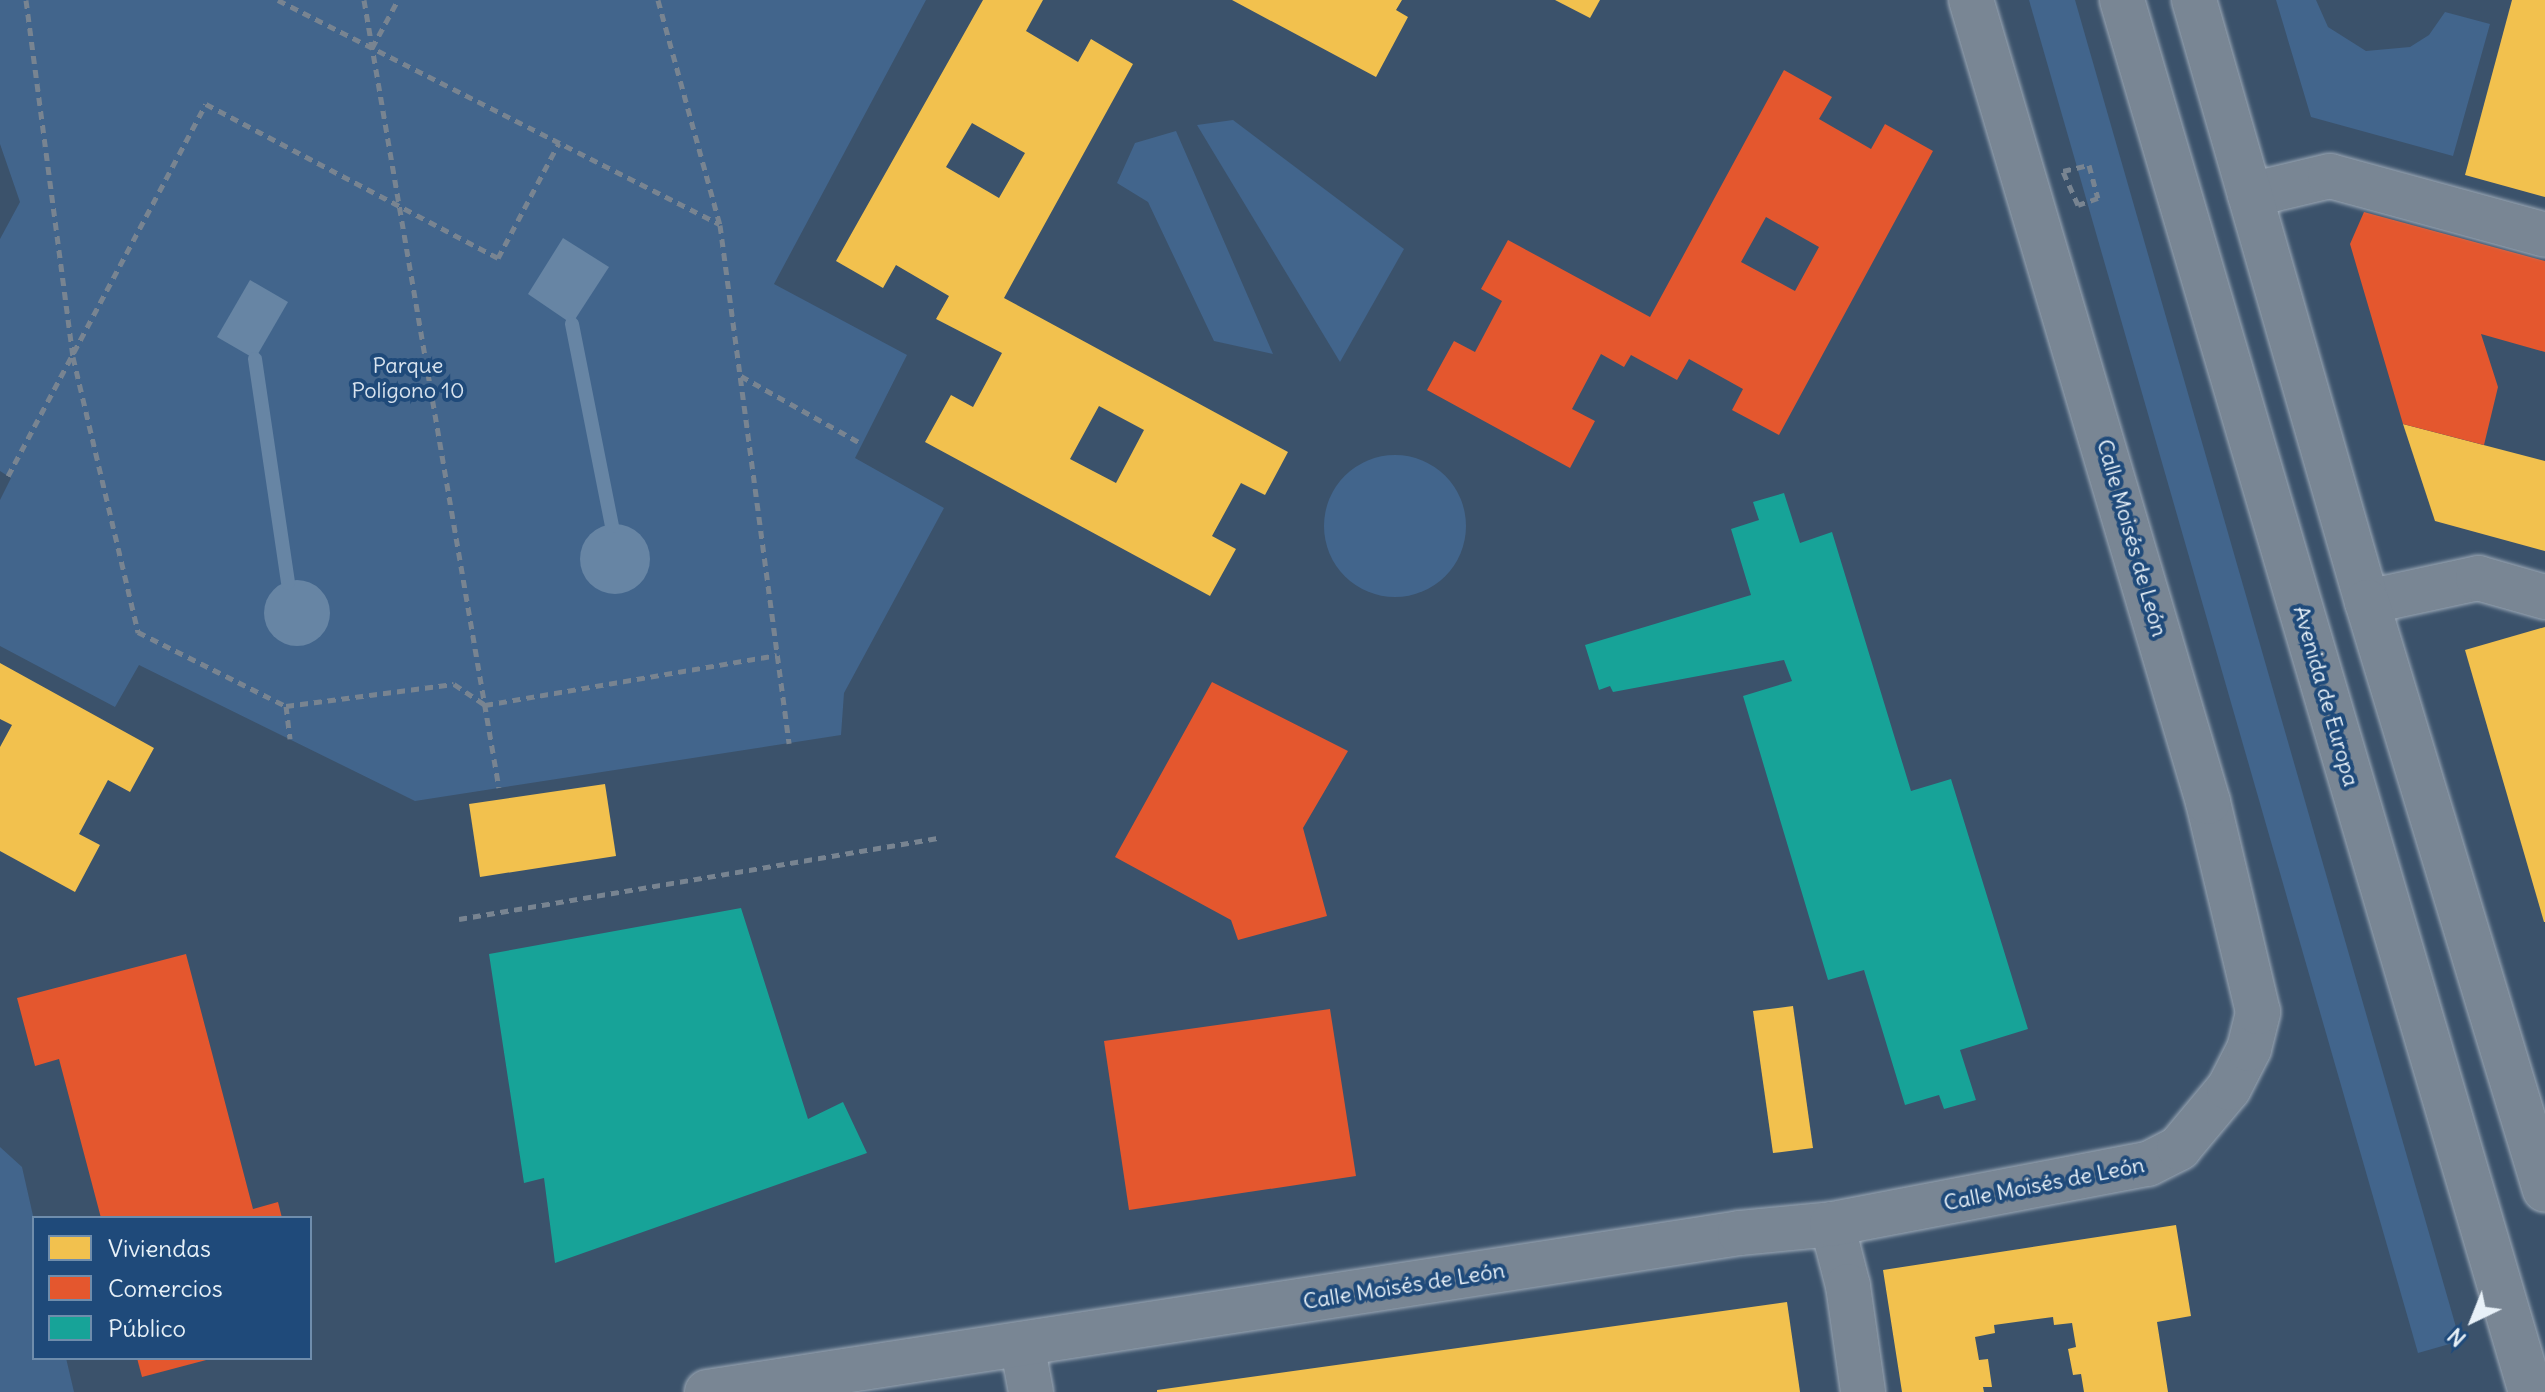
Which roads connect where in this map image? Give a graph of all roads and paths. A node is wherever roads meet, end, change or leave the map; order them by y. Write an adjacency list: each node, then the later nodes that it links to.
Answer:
1 (26, 0): 16 (path)
2 (278, 0): 9 (path)
3 (364, 0): 9 (path)
4 (398, 0): 9 (path)
5 (658, 0): 14 (path)
6 (1971, 0): 31 (street, Calle Moisés de León)
7 (2122, 0): 36 (street, Avenida de Europa)
8 (2194, 0): 12 (street)
9 (372, 48): 10 (path); 13 (path)
10 (559, 143): 13 (path); 14 (path)
11 (2089, 165): 11 (path)
12 (2250, 195): 15 (street); 21 (street)
13 (398, 205): 16 (path); 23 (path)
14 (720, 225): 17 (path)
15 (2545, 235)
16 (73, 357): 19 (path); 24 (path)
17 (740, 375): 18 (path); 22 (path)
18 (862, 444)
19 (8, 476)
20 (2545, 597): 21 (street)
21 (2367, 602): 30 (street)
22 (777, 655): 23 (path); 26 (path)
23 (485, 705): 24 (path); 27 (path)
24 (286, 706): 25 (path)
25 (290, 739)
26 (789, 743)
27 (499, 788)
28 (939, 838): 29 (path)
29 (459, 919)
30 (2545, 1190)
31 (1832, 1224): 32 (street, Calle Moisés de León); 35 (street)
32 (1022, 1344): 33 (street, Calle Moisés de León); 34 (street)
33 (707, 1392)
34 (1031, 1392)
35 (1863, 1392)
36 (2531, 1392)

